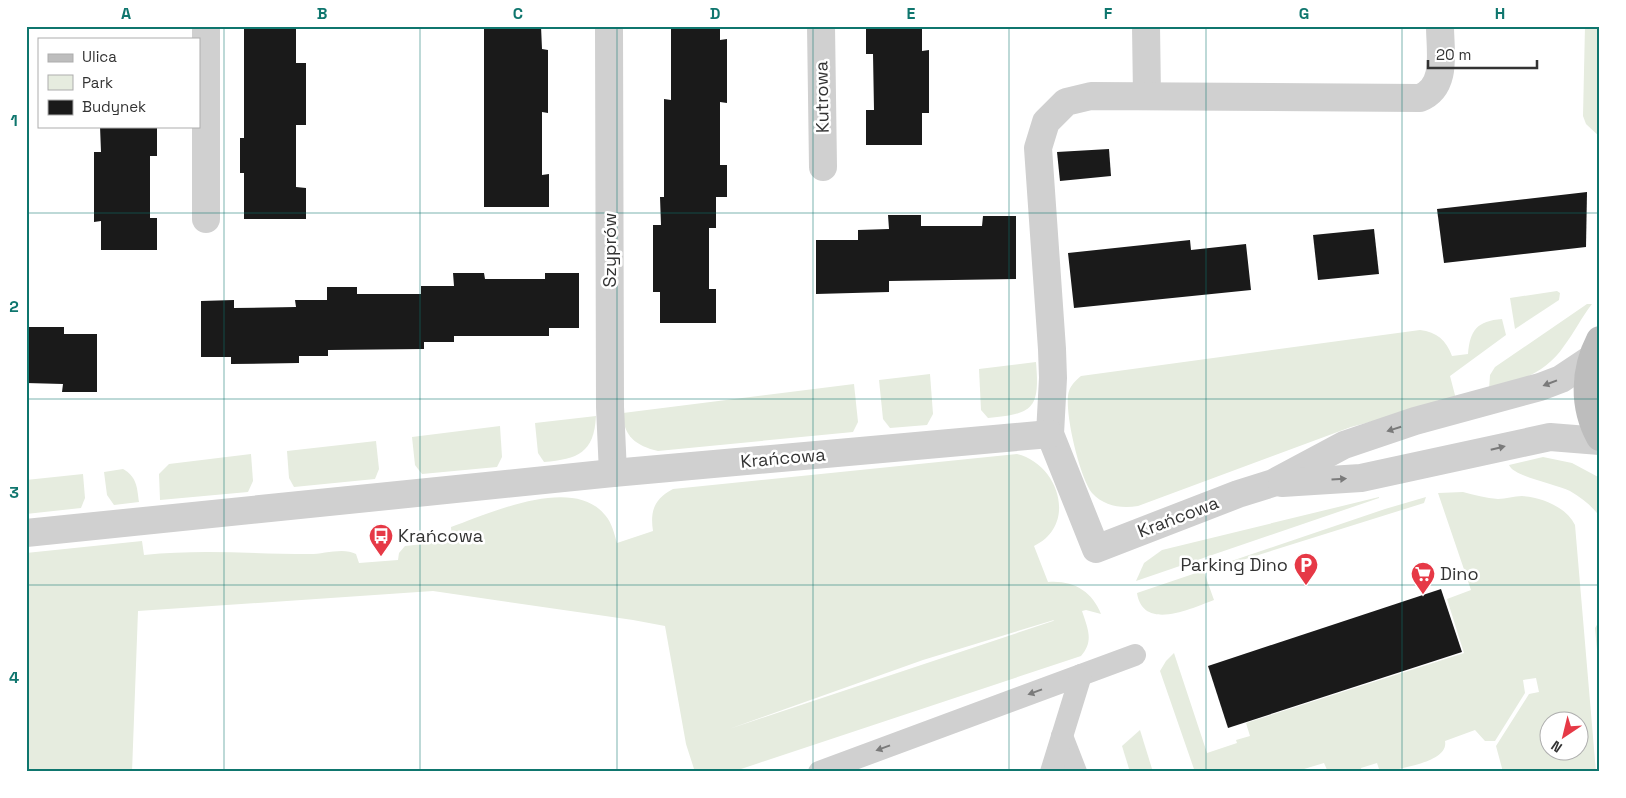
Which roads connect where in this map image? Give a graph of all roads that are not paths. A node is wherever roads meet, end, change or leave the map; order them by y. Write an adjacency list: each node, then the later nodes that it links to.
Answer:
1 (206, 26): 8 (street)
2 (609, 26): 13 (street, Szyprów)
3 (821, 26): 7 (street, Kutrowa)
4 (1146, 26): 6 (street)
5 (1440, 26): 6 (street)
6 (1147, 96): 10 (street)
7 (823, 167)
8 (206, 219)
9 (1596, 350): 11 (main road); 14 (street, Krańcowa, one-way to 14)
10 (1050, 434): 13 (street, Krańcowa); 14 (street, Krańcowa)
11 (1600, 437)
12 (1600, 441): 14 (street, Krańcowa, one-way to 12)
13 (613, 473): 15 (street, Krańcowa)
14 (1272, 484)
15 (26, 533)
16 (1135, 655): 17 (lane)
17 (1081, 675): 18 (lane); 19 (lane, one-way to 19)
18 (1062, 736): 20 (lane); 21 (lane)
19 (819, 772)
20 (1051, 772)
21 (1076, 772)

